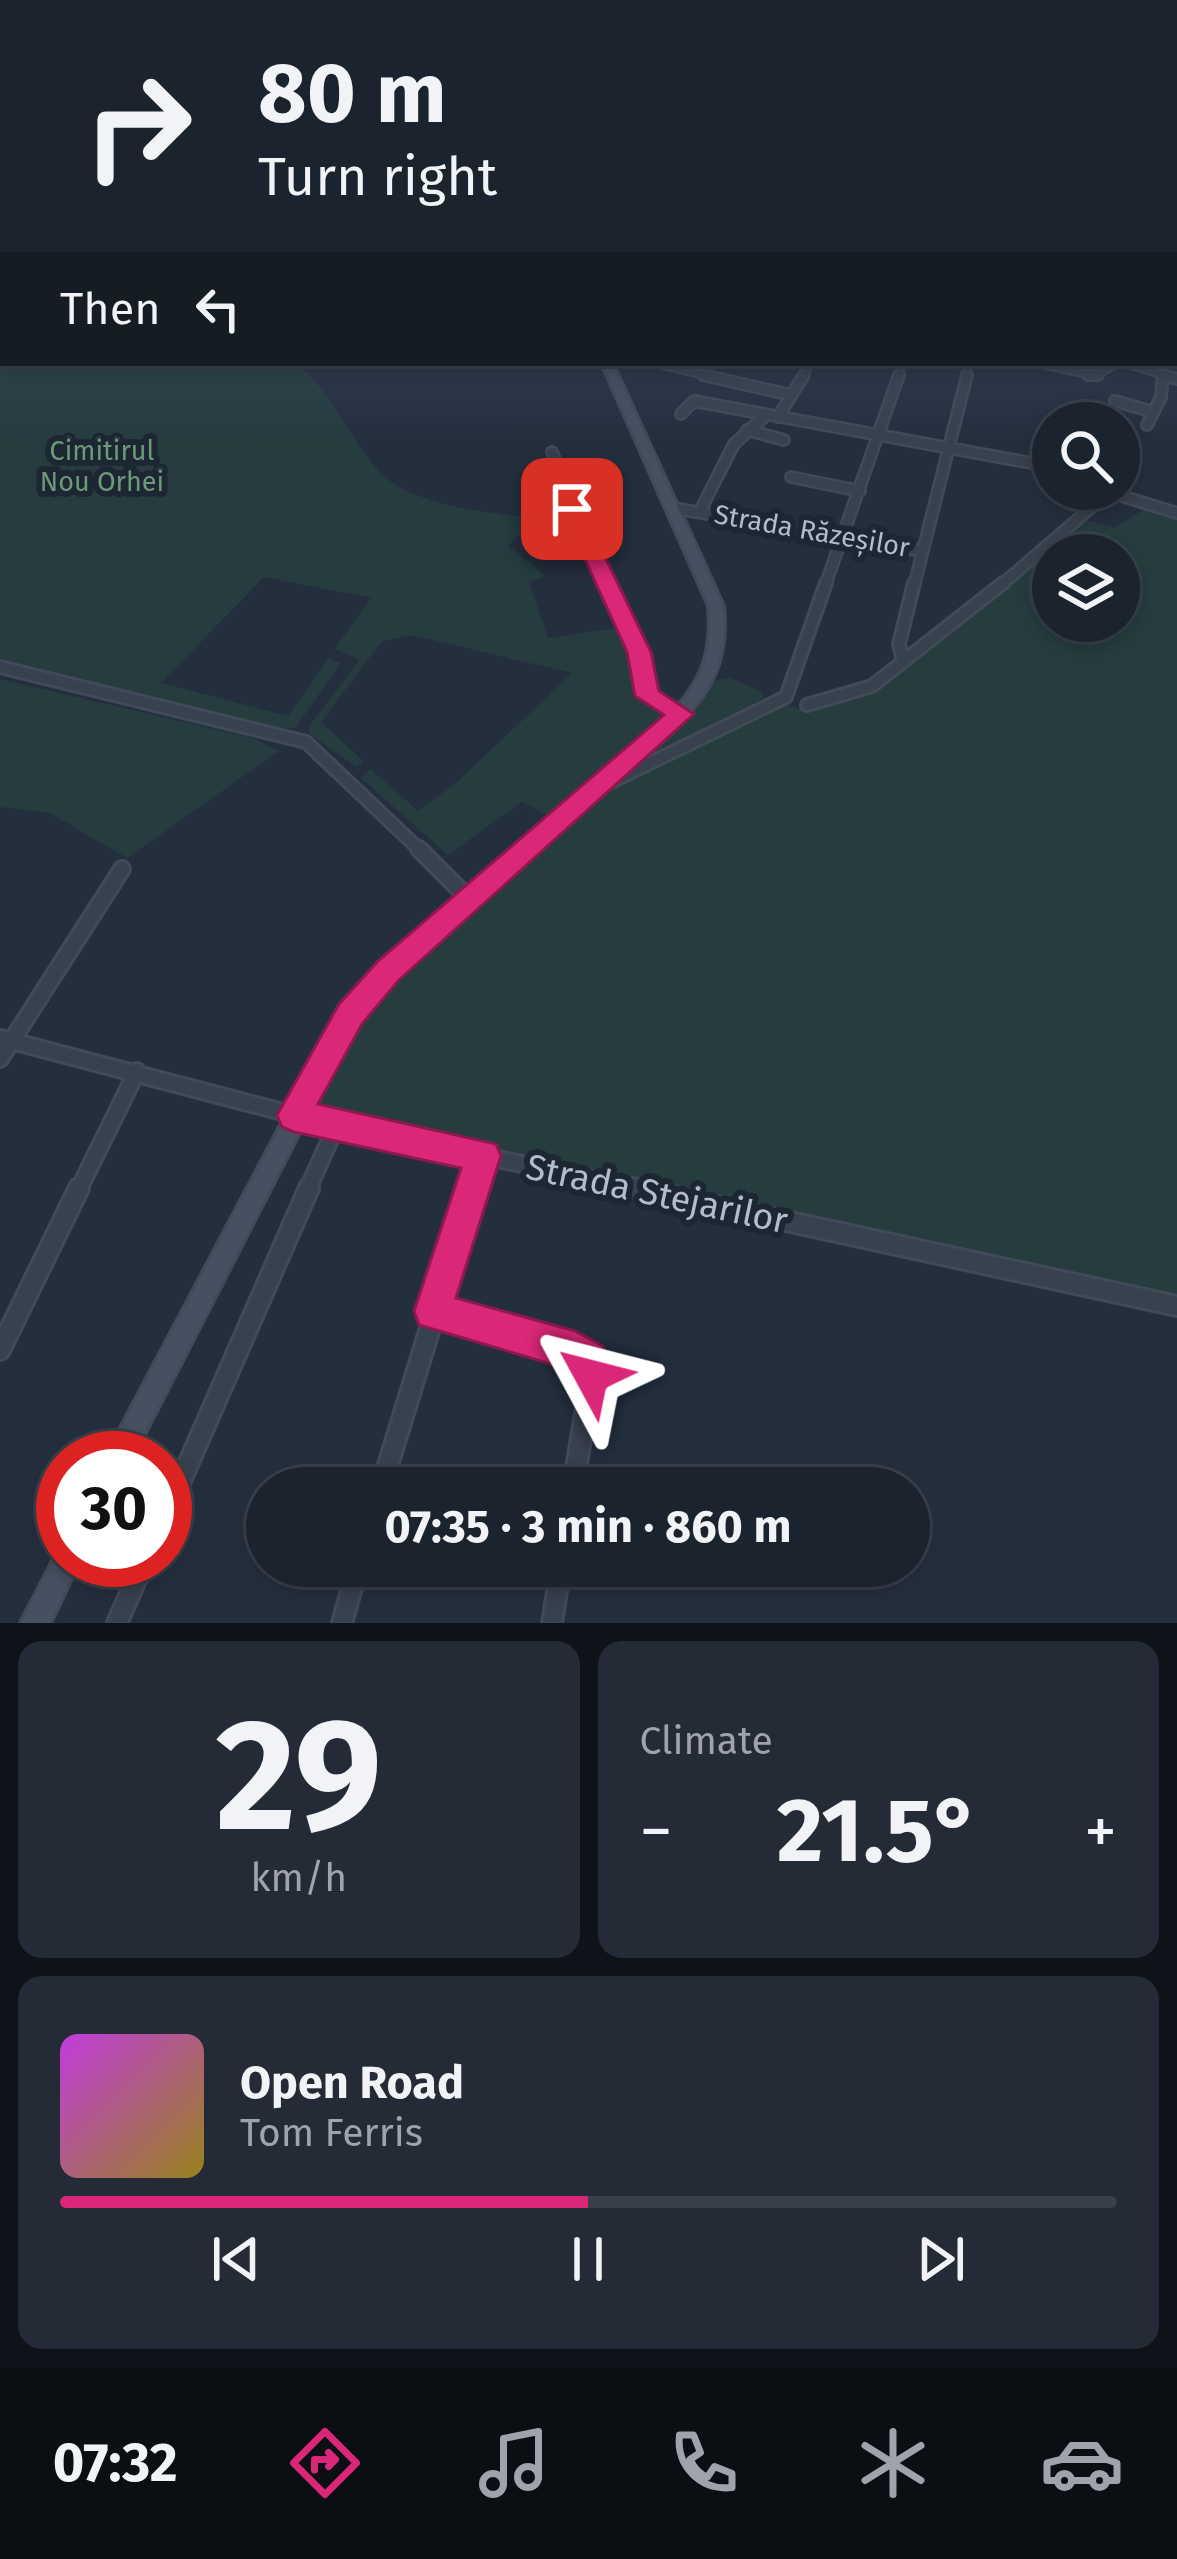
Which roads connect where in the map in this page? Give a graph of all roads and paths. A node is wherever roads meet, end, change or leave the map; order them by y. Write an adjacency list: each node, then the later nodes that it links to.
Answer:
1 (608, 366): 27 (street)
2 (666, 366): 11 (street)
3 (810, 366): 11 (street)
4 (902, 366): 19 (street)
5 (969, 366): 20 (street)
6 (1048, 366): 7 (street)
7 (1115, 366)
8 (1131, 366): 9 (street)
9 (1162, 375): 10 (street); 13 (street)
10 (1177, 379)
11 (791, 395): 16 (street)
12 (1115, 401): 13 (street)
13 (1153, 412): 17 (street)
14 (680, 414): 15 (street)
15 (765, 416): 16 (street); 18 (street, Strada Răzeșilor)
16 (778, 417): 19 (street)
17 (1147, 425)
18 (747, 430): 22 (street); 29 (street, Strada Răzeșilor)
19 (878, 436): 20 (street); 25 (street)
20 (947, 448): 23 (street); 32 (street)
21 (552, 452): 36 (street)
22 (766, 452)
23 (1032, 460)
24 (791, 477): 25 (street)
25 (860, 491): 31 (street)
26 (1140, 502): 30 (street)
27 (673, 508): 29 (street, Strada Răzeșilor); 36 (street)
28 (1084, 510): 33 (street)
29 (700, 511): 31 (street, Strada Răzeșilor)
30 (1177, 513)
31 (843, 536): 32 (street, Strada Răzeșilor); 37 (street)
32 (923, 551): 33 (street)
33 (903, 661): 35 (street)
34 (0, 667): 39 (street)
35 (806, 705)
36 (682, 714): 37 (street)
37 (603, 785): 39 (street)
38 (122, 869): 40 (street)
39 (470, 899): 43 (street)
40 (6, 1039): 41 (street); 42 (street, Strada Stejarilor)
41 (0, 1059)
42 (137, 1071): 43 (street, Strada Stejarilor); 48 (street)
43 (294, 1115): 44 (street, Strada Stejarilor); 49 (street)
44 (337, 1124): 45 (street, Strada Stejarilor); 50 (street)
45 (483, 1156): 46 (street, Strada Stejarilor); 47 (street)
46 (1177, 1306)
47 (433, 1311): 51 (street); 52 (street)
48 (0, 1350)
49 (132, 1431)
50 (192, 1455)
51 (387, 1467)
52 (576, 1467)
53 (53, 1587): 57 (street)
54 (133, 1587): 58 (street)
55 (352, 1587): 59 (street)
56 (558, 1587): 60 (street)
57 (35, 1623)
58 (116, 1623)
59 (342, 1623)
60 (552, 1623)

